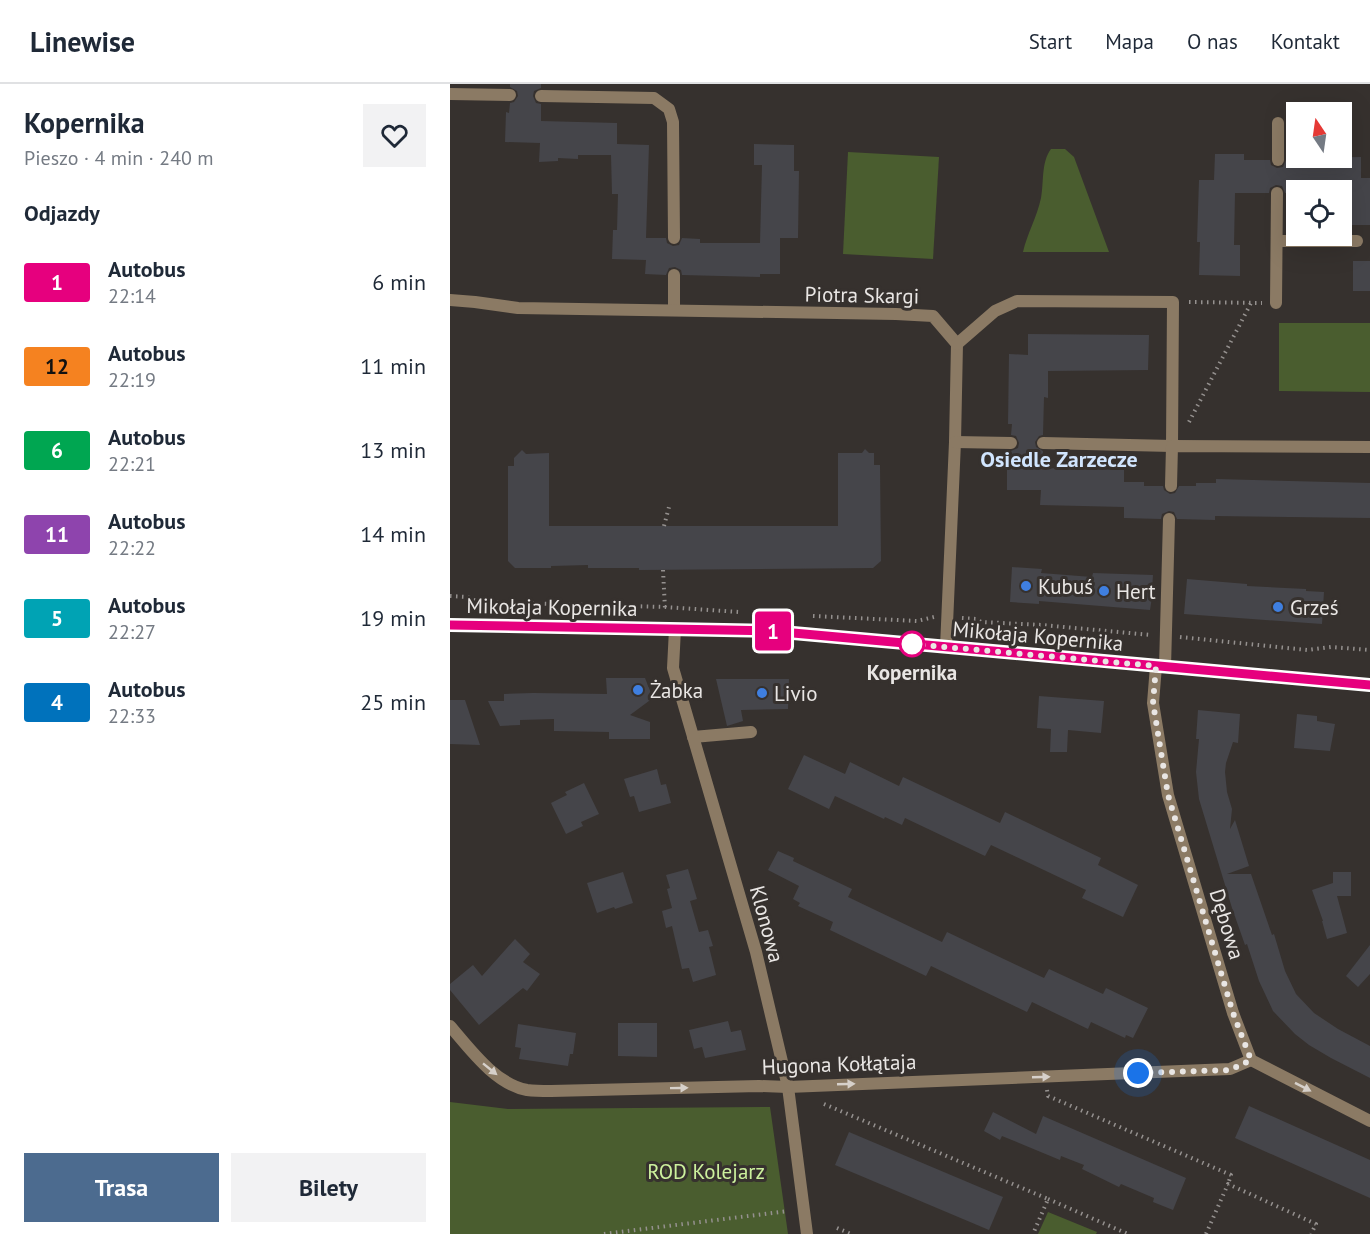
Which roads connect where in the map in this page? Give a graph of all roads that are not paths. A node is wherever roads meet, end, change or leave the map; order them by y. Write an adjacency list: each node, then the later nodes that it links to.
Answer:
1 (450, 94): 2 (street)
2 (510, 95)
3 (541, 96): 7 (street)
4 (1278, 123): 5 (street)
5 (1278, 160)
6 (1278, 193): 8 (street)
7 (674, 238)
8 (1277, 240): 9 (street); 12 (street)
9 (1357, 241)
10 (674, 275): 13 (street)
11 (450, 300): 13 (street, Piotra Skargi)
12 (1276, 303)
13 (674, 310): 14 (street, Piotra Skargi)
14 (957, 344): 15 (street); 18 (street)
15 (955, 442): 16 (street); 24 (street)
16 (1011, 443)
17 (1043, 443): 18 (street)
18 (1177, 446): 19 (street); 20 (street)
19 (1370, 447)
20 (1171, 486)
21 (1169, 519): 25 (street, Dębowa)
22 (450, 625): 23 (street, Mikołaja Kopernika)
23 (675, 629): 24 (street, Mikołaja Kopernika); 28 (street, Klonowa)
24 (946, 647): 25 (street, Mikołaja Kopernika)
25 (1161, 667): 26 (street, Mikołaja Kopernika); 30 (street, Dębowa)
26 (1370, 685)
27 (752, 732): 28 (street)
28 (693, 736): 31 (street, Klonowa)
29 (450, 1026): 31 (street, Hugona Kołłątaja, one-way to 31)
30 (1251, 1060): 31 (street, Hugona Kołłątaja, one-way to 30); 32 (street, one-way to 32)
31 (788, 1087): 33 (street, Klonowa)
32 (1370, 1121)
33 (807, 1234)

